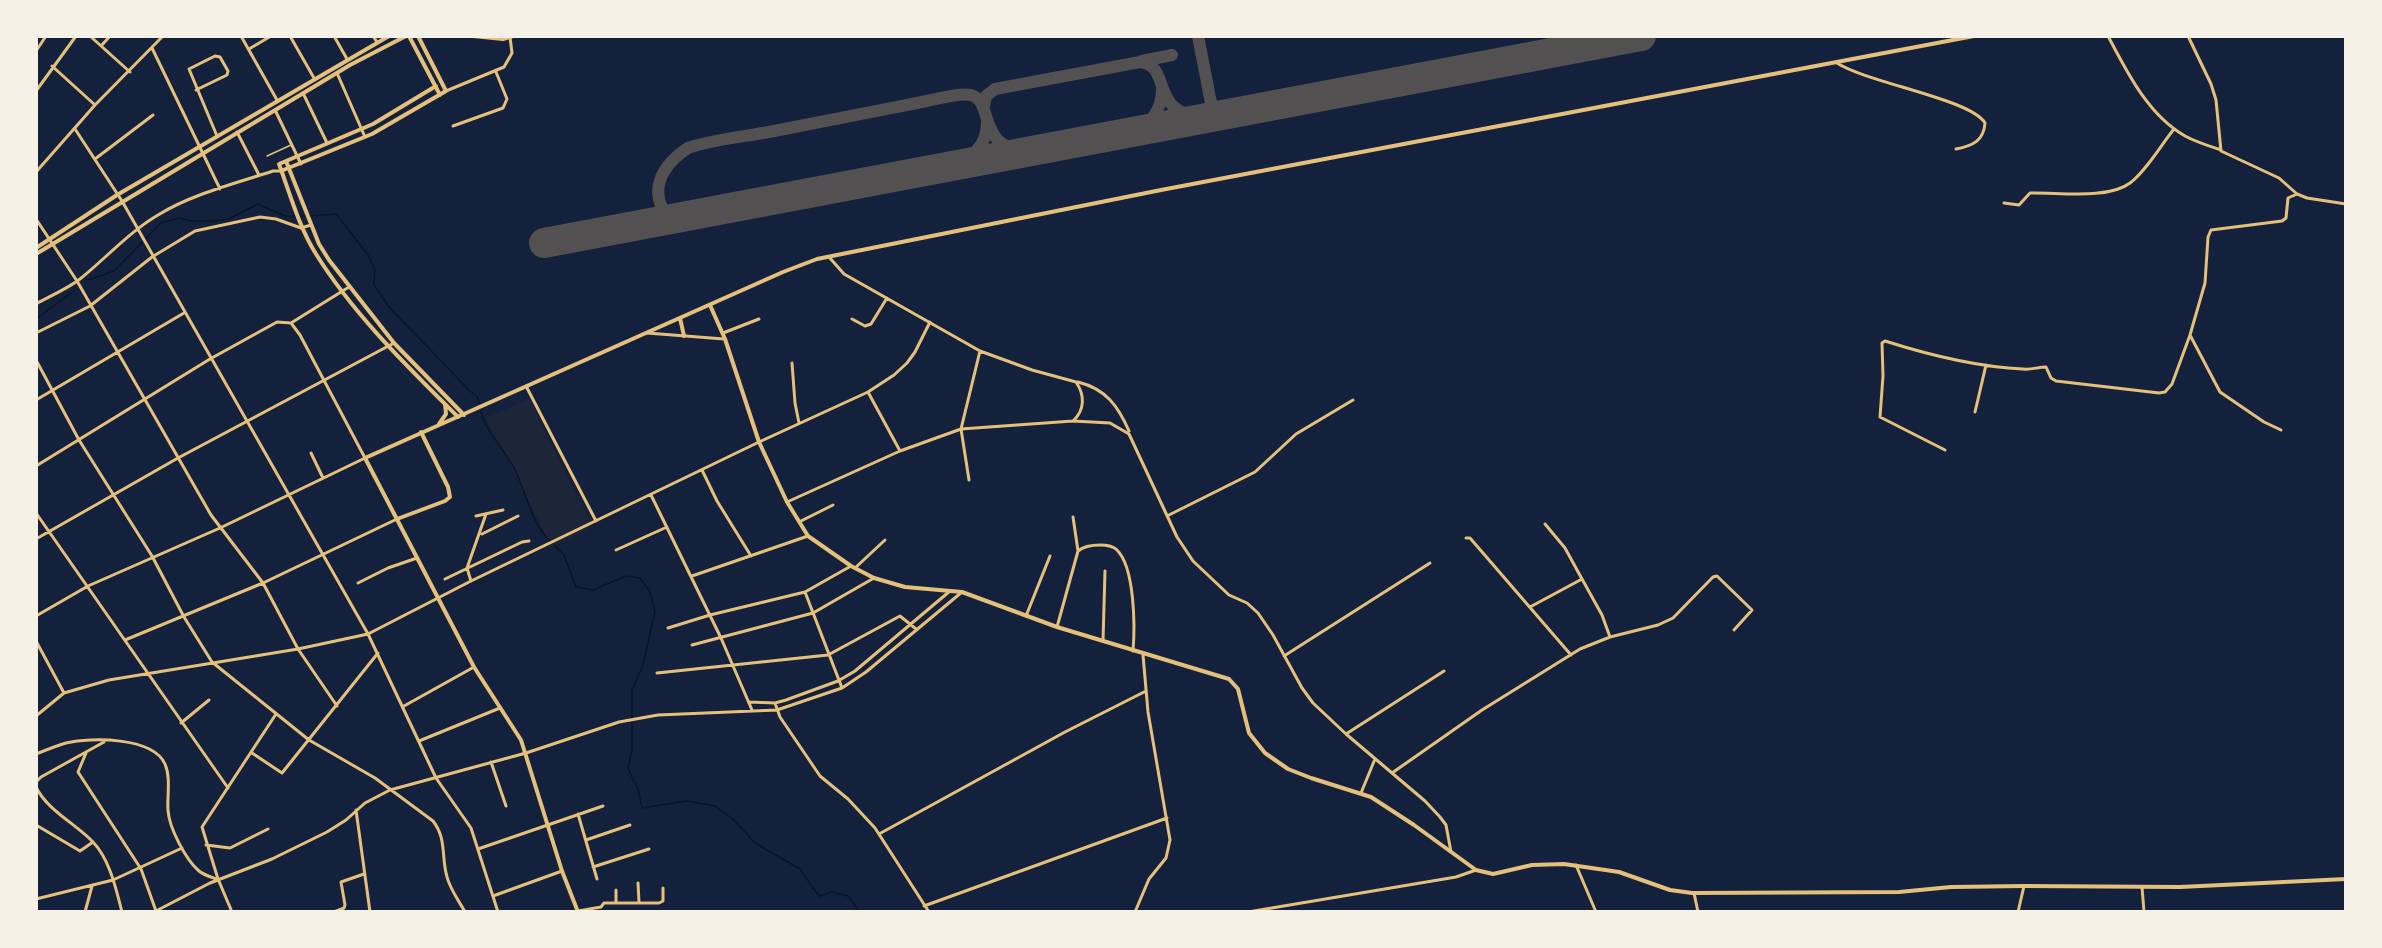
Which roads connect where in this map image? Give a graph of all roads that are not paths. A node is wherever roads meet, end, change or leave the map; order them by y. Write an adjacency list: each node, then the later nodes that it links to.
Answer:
1 (46, 36): 23 (street)
2 (75, 36): 26 (street)
3 (90, 36): 20 (street)
4 (110, 36): 20 (street)
5 (163, 36): 21 (street)
6 (241, 36): 22 (street)
7 (272, 36): 22 (street)
8 (290, 36): 30 (street)
9 (334, 36): 24 (street)
10 (373, 36): 19 (street)
11 (389, 36): 19 (street)
12 (407, 36): 29 (street); 31 (street)
13 (418, 36): 34 (street)
14 (473, 36): 18 (street)
15 (1974, 36): 25 (street)
16 (2108, 36): 44 (street)
17 (2188, 36): 52 (street)
18 (512, 37): 28 (street)
19 (377, 42): 24 (street)
20 (101, 46): 27 (street)
21 (152, 48): 27 (street); 50 (street)
22 (249, 49): 37 (street)
23 (36, 51)
24 (347, 59): 30 (street)
25 (1837, 63): 51 (street); 80 (street)
26 (52, 66): 32 (street); 38 (street)
27 (130, 72): 38 (street)
28 (496, 72): 34 (street); 41 (street)
29 (337, 73): 35 (street); 43 (street)
30 (314, 78): 37 (street)
31 (436, 86): 36 (street); 43 (street)
32 (36, 90)
33 (196, 90): 33 (street); 46 (street)
34 (446, 91): 36 (street)
35 (303, 93): 39 (street); 49 (street)
36 (440, 95): 47 (street)
37 (277, 100): 46 (street)
38 (95, 105): 42 (street)
39 (274, 110): 45 (street); 48 (street)
40 (153, 115): 56 (street)
41 (453, 126)
42 (75, 129): 56 (street); 63 (street)
43 (362, 129): 47 (street); 49 (street)
44 (2174, 129): 52 (street); 69 (street)
45 (237, 132): 53 (street); 64 (street)
46 (217, 136): 50 (street)
47 (365, 137): 59 (street)
48 (292, 144): 54 (lane); 55 (street)
49 (327, 144): 55 (street)
50 (200, 146): 53 (street); 67 (street)
51 (1956, 149)
52 (2221, 151): 66 (street)
53 (203, 152): 65 (street); 68 (street)
54 (267, 156)
55 (297, 156): 57 (street); 59 (street)
56 (94, 159): 67 (street)
57 (286, 161): 58 (street); 60 (street)
58 (279, 164): 61 (street); 62 (street)
59 (301, 164): 60 (street)
60 (289, 168): 62 (street); 72 (street)
61 (273, 171): 62 (street); 64 (street)
62 (281, 171): 73 (street)
63 (36, 172)
64 (260, 176): 65 (street)
65 (220, 189): 74 (street)
66 (2297, 194): 70 (street); 97 (street)
67 (117, 195): 68 (street); 75 (street)
68 (122, 201): 74 (street); 76 (street)
69 (2004, 203)
70 (2346, 204)
71 (36, 219): 75 (street)
72 (311, 225): 73 (street); 82 (street)
73 (303, 228): 79 (street); 83 (street)
74 (138, 231): 79 (street); 81 (street)
75 (49, 238): 76 (street); 77 (street)
76 (52, 243): 78 (street); 81 (street)
77 (36, 248)
78 (36, 254)
79 (152, 257): 87 (street); 88 (street)
80 (829, 257): 84 (street); 86 (street)
81 (77, 281): 85 (street); 87 (street)
82 (349, 287): 83 (street); 100 (street)
83 (343, 291): 93 (street); 101 (street)
84 (887, 298): 90 (street); 92 (street)
85 (36, 304)
86 (710, 305): 89 (street); 96 (street)
87 (90, 306): 94 (street); 103 (street)
88 (184, 313): 103 (street); 104 (street)
89 (680, 318): 95 (street); 98 (street)
90 (852, 319)
91 (759, 320): 96 (street)
92 (930, 322): 102 (street); 112 (street)
93 (291, 323): 104 (street); 108 (street)
94 (36, 333)
95 (645, 333): 98 (street); 110 (street)
96 (723, 333): 99 (street)
97 (2190, 334): 107 (street); 125 (street)
98 (684, 336): 99 (street)
99 (725, 339): 129 (street)
100 (394, 343): 101 (street); 118 (street)
101 (387, 347): 108 (street); 116 (street)
102 (980, 351): 109 (street); 124 (street)
103 (118, 353): 111 (street); 115 (street)
104 (210, 359): 115 (street); 121 (street)
105 (36, 360): 111 (street)
106 (792, 363): 122 (street)
107 (1986, 365): 117 (street); 130 (street)
108 (324, 379): 121 (street); 134 (street)
109 (1076, 382): 120 (street); 127 (street)
110 (526, 386): 118 (street); 152 (street)
111 (52, 390): 113 (street); 128 (street)
112 (868, 392): 122 (street); 131 (street)
113 (36, 400)
114 (1353, 400): 149 (street)
115 (143, 401): 128 (street); 133 (street)
116 (445, 404): 119 (street); 123 (street)
117 (1975, 412)
118 (464, 415): 119 (street)
119 (458, 417): 123 (street)
120 (1072, 421): 124 (street); 127 (street)
121 (247, 422): 133 (street); 140 (street)
122 (799, 423): 129 (street)
123 (437, 425): 126 (street)
124 (961, 429): 131 (street); 138 (street)
125 (2281, 430)
126 (421, 432): 134 (street); 151 (street)
127 (1130, 434): 149 (street)
128 (79, 440): 135 (street); 139 (street)
129 (759, 442): 136 (street); 142 (street)
130 (1945, 450)
131 (900, 452): 142 (street)
132 (311, 453): 137 (street)
133 (178, 458): 139 (street); 156 (street)
134 (364, 458): 137 (street); 151 (street)
135 (36, 466)
136 (702, 470): 141 (street); 168 (street)
137 (323, 478): 140 (street)
138 (969, 480)
139 (114, 495): 157 (street); 167 (street)
140 (288, 495): 156 (street); 166 (street)
141 (651, 495): 152 (street); 155 (street)
142 (787, 502): 153 (street)
143 (833, 505): 153 (street)
144 (503, 510): 146 (street)
145 (36, 513): 157 (street)
146 (486, 514): 147 (street); 158 (street)
147 (476, 516)
148 (518, 516): 158 (street)
149 (1167, 516): 211 (street)
150 (1072, 517): 165 (street)
151 (397, 519): 166 (street); 170 (street)
152 (596, 521): 179 (street)
153 (799, 522): 159 (street)
154 (1545, 524): 178 (street)
155 (667, 527): 164 (street); 175 (street)
156 (220, 528): 167 (street); 180 (street)
157 (50, 531): 161 (street); 182 (street)
158 (481, 534): 173 (street)
159 (808, 536): 168 (street); 172 (street)
160 (1466, 537): 187 (street)
161 (36, 539)
162 (885, 540): 172 (street)
163 (529, 541): 173 (street)
164 (616, 550)
165 (1078, 551): 194 (street); 206 (street)
166 (323, 554): 180 (street); 198 (street)
167 (152, 556): 182 (street); 192 (street)
168 (751, 556): 175 (street)
169 (1050, 556): 191 (street)
170 (417, 558): 181 (street); 186 (street)
171 (1430, 562): 211 (street)
172 (853, 567): 176 (street); 184 (street)
173 (467, 568): 177 (street); 179 (street)
174 (1105, 571): 203 (street)
175 (692, 576): 190 (street)
176 (874, 578): 183 (street); 188 (street)
177 (445, 579)
178 (1582, 579): 187 (street); 199 (street)
179 (471, 581): 186 (street)
180 (263, 583): 192 (street); 205 (street)
181 (358, 583)
182 (88, 586): 189 (street); 201 (street)
183 (952, 590): 185 (street); 193 (street)
184 (805, 592): 188 (street); 190 (street)
185 (962, 592): 191 (street); 196 (street)
186 (436, 598): 198 (street); 214 (street)
187 (1530, 608): 210 (street)
188 (813, 613): 200 (street); 208 (street)
189 (36, 615)
190 (710, 615): 195 (street); 200 (street)
191 (1026, 616): 194 (street)
192 (184, 617): 201 (street); 212 (street)
193 (911, 625): 196 (street); 208 (street); 218 (street)
194 (1057, 627): 203 (street)
195 (668, 628)
196 (916, 629): 219 (street)
197 (1734, 630): 199 (street)
198 (368, 634): 205 (street); 207 (street)
199 (1610, 637): 210 (street)
200 (721, 638): 204 (street); 213 (street)
201 (124, 640): 216 (street)
202 (36, 641): 221 (street)
203 (1103, 641): 206 (street)
204 (692, 645)
205 (298, 649): 212 (street); 225 (street)
206 (1133, 651): 209 (street)
207 (378, 653): 225 (street); 226 (street)
208 (828, 655): 213 (street); 218 (street)
209 (1143, 655): 220 (street); 249 (street)
210 (1571, 655): 243 (street)
211 (1284, 656): 233 (street)
212 (212, 662): 216 (street); 230 (street)
213 (733, 665): 217 (street); 223 (street)
214 (474, 667): 226 (street); 227 (street)
215 (1444, 671): 233 (street)
216 (147, 673): 221 (street); 232 (street)
217 (657, 673)
218 (838, 681): 219 (street); 224 (street)
219 (842, 688): 229 (street)
220 (1146, 691): 254 (street); 259 (street)
221 (64, 693): 231 (street)
222 (209, 700): 232 (street)
223 (749, 702): 224 (street); 228 (street)
224 (775, 703): 229 (street)
225 (337, 706): 234 (street)
226 (404, 706): 236 (street)
227 (500, 708): 236 (street); 239 (street)
228 (753, 710): 229 (street); 239 (street)
229 (777, 710): 259 (street)
230 (276, 714): 234 (street); 238 (street)
231 (36, 716)
232 (181, 723): 247 (street)
233 (1346, 734): 241 (street)
234 (309, 740): 238 (street); 248 (street)
235 (105, 741): 237 (street); 240 (street); 263 (street)
236 (419, 741): 244 (street)
237 (86, 753): 245 (street); 269 (street)
238 (252, 753): 247 (street)
239 (526, 753): 242 (street); 255 (street)
240 (36, 754)
241 (1375, 759): 243 (street); 249 (street)
242 (491, 762): 244 (street); 250 (street)
243 (1392, 773): 266 (street)
244 (436, 778): 248 (street); 264 (street)
245 (36, 782)
246 (36, 787): 261 (street)
247 (228, 788): 262 (street)
248 (390, 790): 252 (street); 295 (street)
249 (1361, 793): 266 (street)
250 (506, 806)
251 (603, 806): 253 (street)
252 (356, 810): 272 (street); 274 (street)
253 (578, 814): 255 (street); 260 (street)
254 (1167, 818): 288 (street); 299 (street)
255 (548, 824): 264 (street); 271 (street)
256 (36, 825): 261 (street)
257 (630, 825): 260 (street)
258 (268, 829): 262 (street)
259 (879, 834): 288 (street)
260 (586, 840): 268 (street)
261 (93, 842): 273 (street)
262 (206, 845): 274 (street)
263 (182, 848): 269 (street); 274 (street)
264 (478, 849): 284 (street)
265 (649, 849): 268 (street)
266 (1451, 853): 270 (street)
267 (1576, 865): 270 (street); 283 (street); 301 (street)
268 (593, 867): 275 (street)
269 (141, 868): 273 (street); 291 (street)
270 (1476, 870): 300 (street)
271 (562, 871): 284 (street); 297 (street)
272 (364, 874): 293 (street); 294 (street)
273 (113, 879): 278 (street); 290 (street)
274 (218, 879): 291 (street); 292 (street)
275 (597, 879)
276 (2346, 879): 280 (street)
277 (638, 883): 287 (street)
278 (92, 886): 285 (street); 289 (street)
279 (2024, 886): 280 (street); 283 (street); 303 (street)
280 (2142, 887): 304 (street)
281 (663, 888): 287 (street)
282 (616, 890): 286 (street)
283 (1694, 893): 302 (street)
284 (493, 896): 296 (street)
285 (36, 899)
286 (616, 902): 287 (street); 297 (street)
287 (639, 902)
288 (924, 906): 298 (street)
289 (85, 912)
290 (122, 912)
291 (155, 912)
292 (232, 912)
293 (334, 912)
294 (370, 912)
295 (465, 912)
296 (498, 912)
297 (578, 912)
298 (929, 912)
299 (1135, 912)
300 (1248, 912)
301 (1596, 912)
302 (1698, 912)
303 (2018, 912)
304 (2144, 912)

